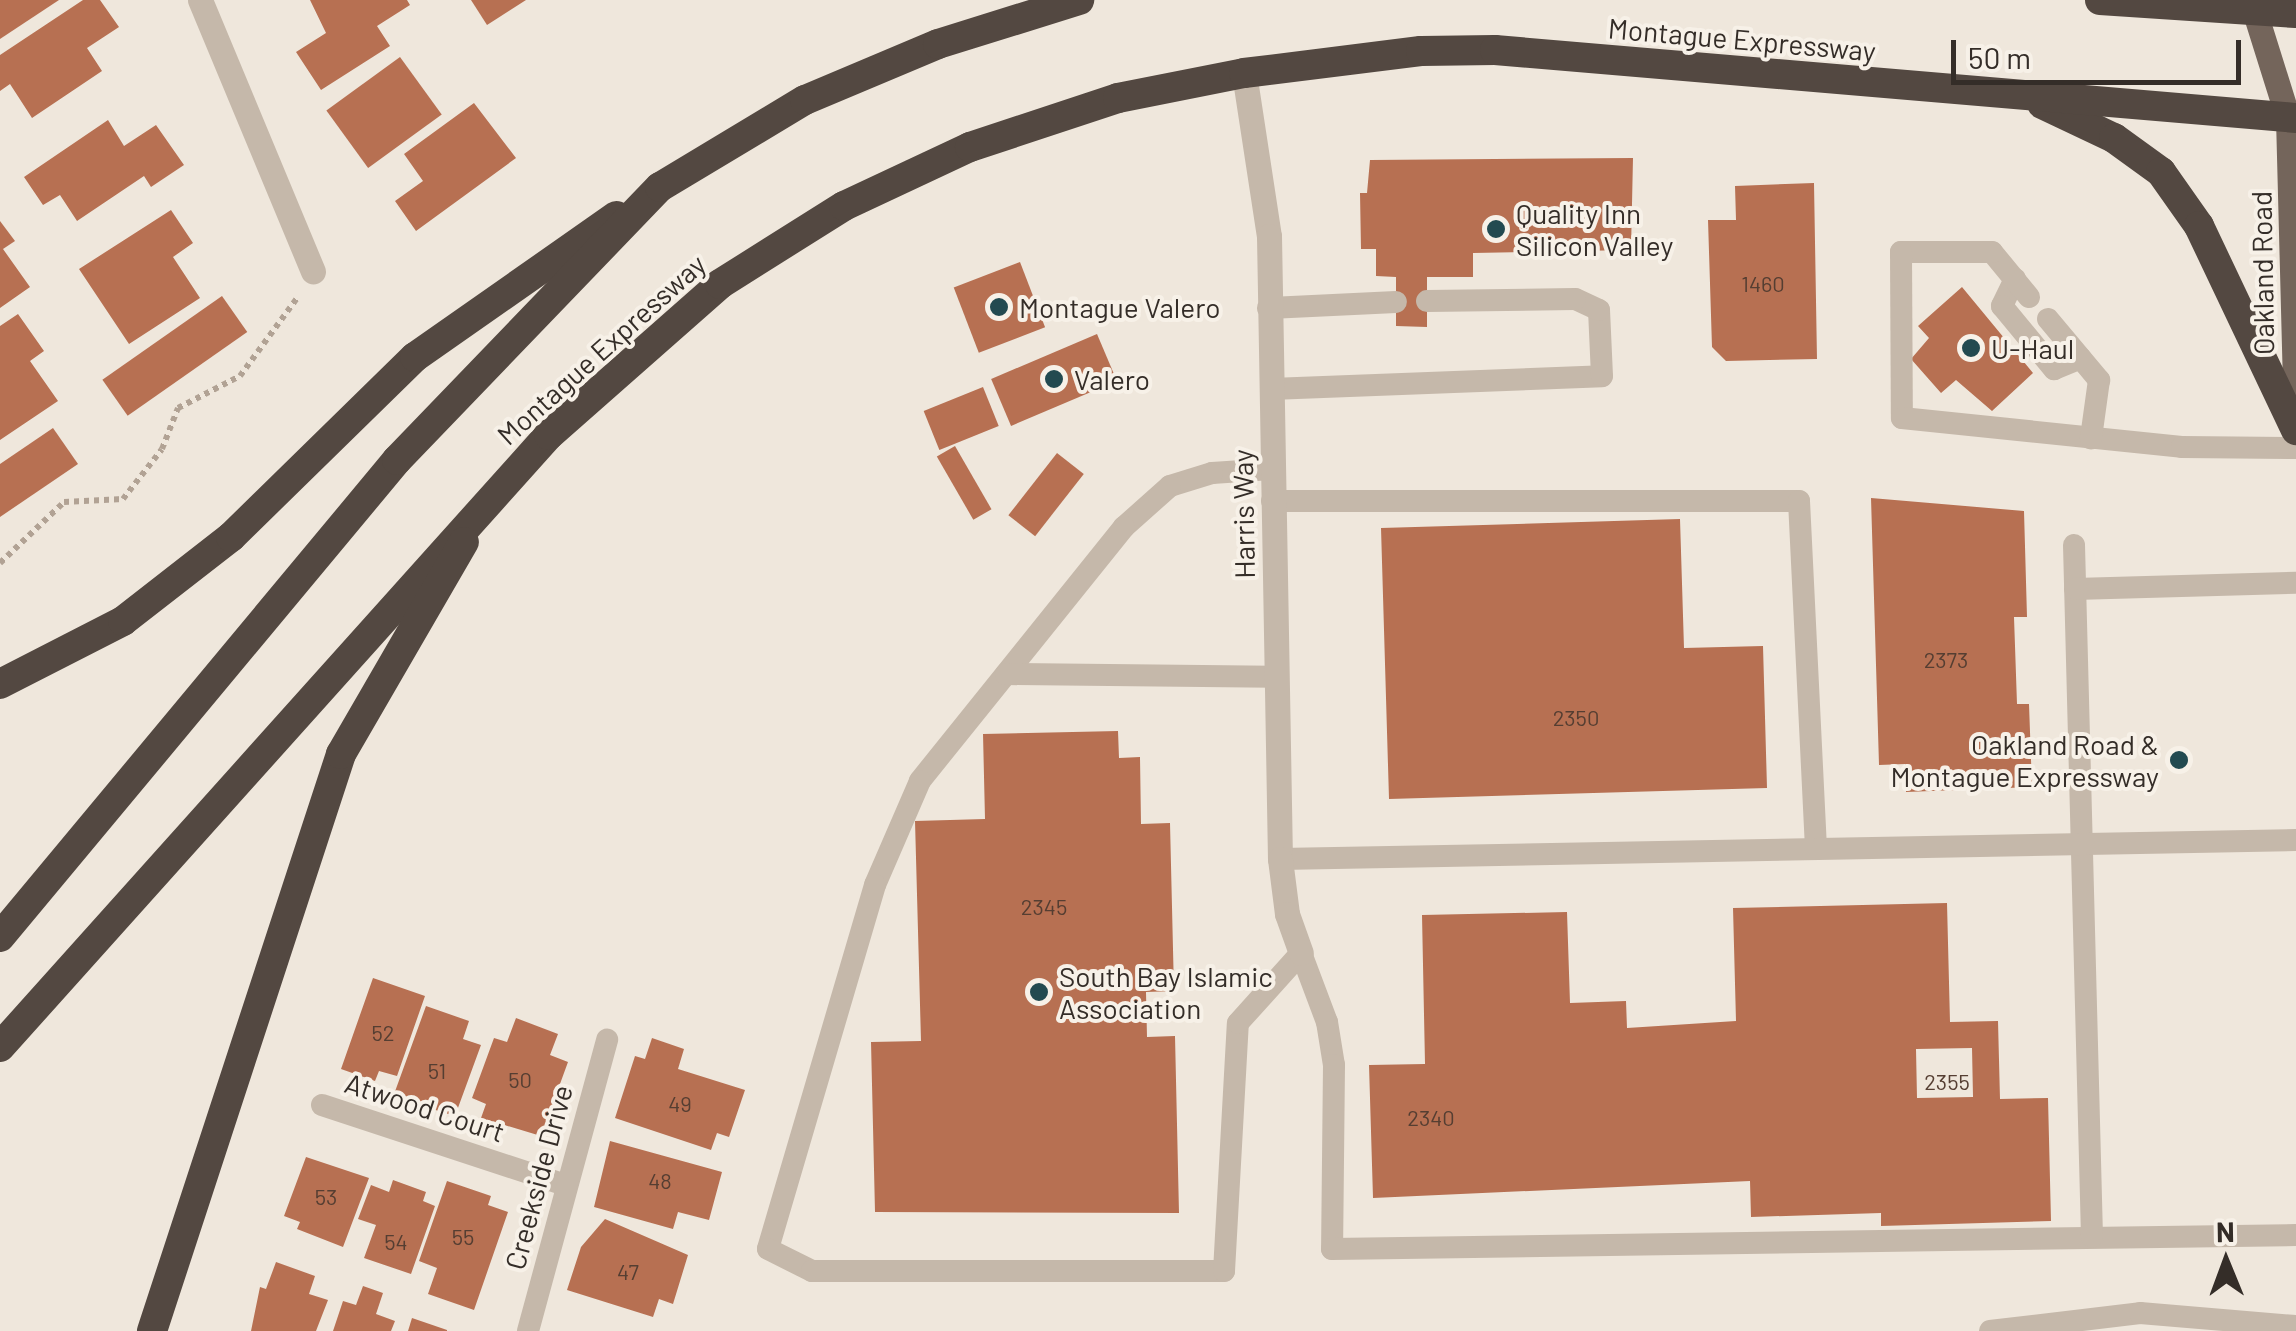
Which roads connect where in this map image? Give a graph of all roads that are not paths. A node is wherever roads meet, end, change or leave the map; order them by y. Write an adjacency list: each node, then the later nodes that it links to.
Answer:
1 (200, 0): 11 (street)
2 (1078, 0): 10 (highway)
3 (2100, 0): 4 (highway)
4 (2252, 6): 5 (highway); 9 (main road, Oakland Road)
5 (2296, 13)
6 (1244, 73): 8 (highway, Montague Expressway); 14 (street, Harris Way); 22 (highway, Montague Expressway)
7 (2296, 88): 9 (main road, Oakland Road)
8 (2026, 96): 9 (highway, Montague Expressway); 18 (highway)
9 (2292, 118): 18 (main road, Oakland Road)
10 (660, 188): 29 (highway); 34 (highway)
11 (313, 271)
12 (1427, 301): 17 (lane)
13 (1396, 302): 14 (lane)
14 (1268, 308): 17 (street, Harris Way)
15 (2048, 319): 16 (lane)
16 (2082, 358): 19 (lane); 19 (lane)
17 (1271, 389): 21 (street, Harris Way)
18 (2296, 428)
19 (2091, 438): 20 (lane)
20 (2296, 448)
21 (1273, 469): 23 (street, Harris Way); 27 (lane)
22 (496, 487): 37 (highway, Montague Expressway); 43 (highway)
23 (1272, 501): 28 (street, Harris Way); 32 (lane)
24 (2074, 544): 26 (lane)
25 (2296, 583): 26 (lane)
26 (2075, 589): 31 (lane)
27 (1006, 674): 28 (lane); 35 (lane)
28 (1274, 677): 33 (street, Harris Way)
29 (0, 684)
30 (2296, 840): 31 (lane)
31 (2081, 842): 32 (lane); 41 (lane)
32 (1816, 848): 33 (lane)
33 (1280, 859): 35 (street, Harris Way)
34 (0, 937)
35 (1301, 953): 41 (lane)
36 (607, 1040): 39 (lane, Creekside Drive)
37 (0, 1047)
38 (322, 1105): 39 (lane, Atwood Court)
39 (566, 1184): 44 (lane, Creekside Drive)
40 (2296, 1235): 41 (lane)
41 (2092, 1238)
42 (2296, 1326): 45 (lane)
43 (152, 1331)
44 (528, 1331)
45 (1990, 1331)

